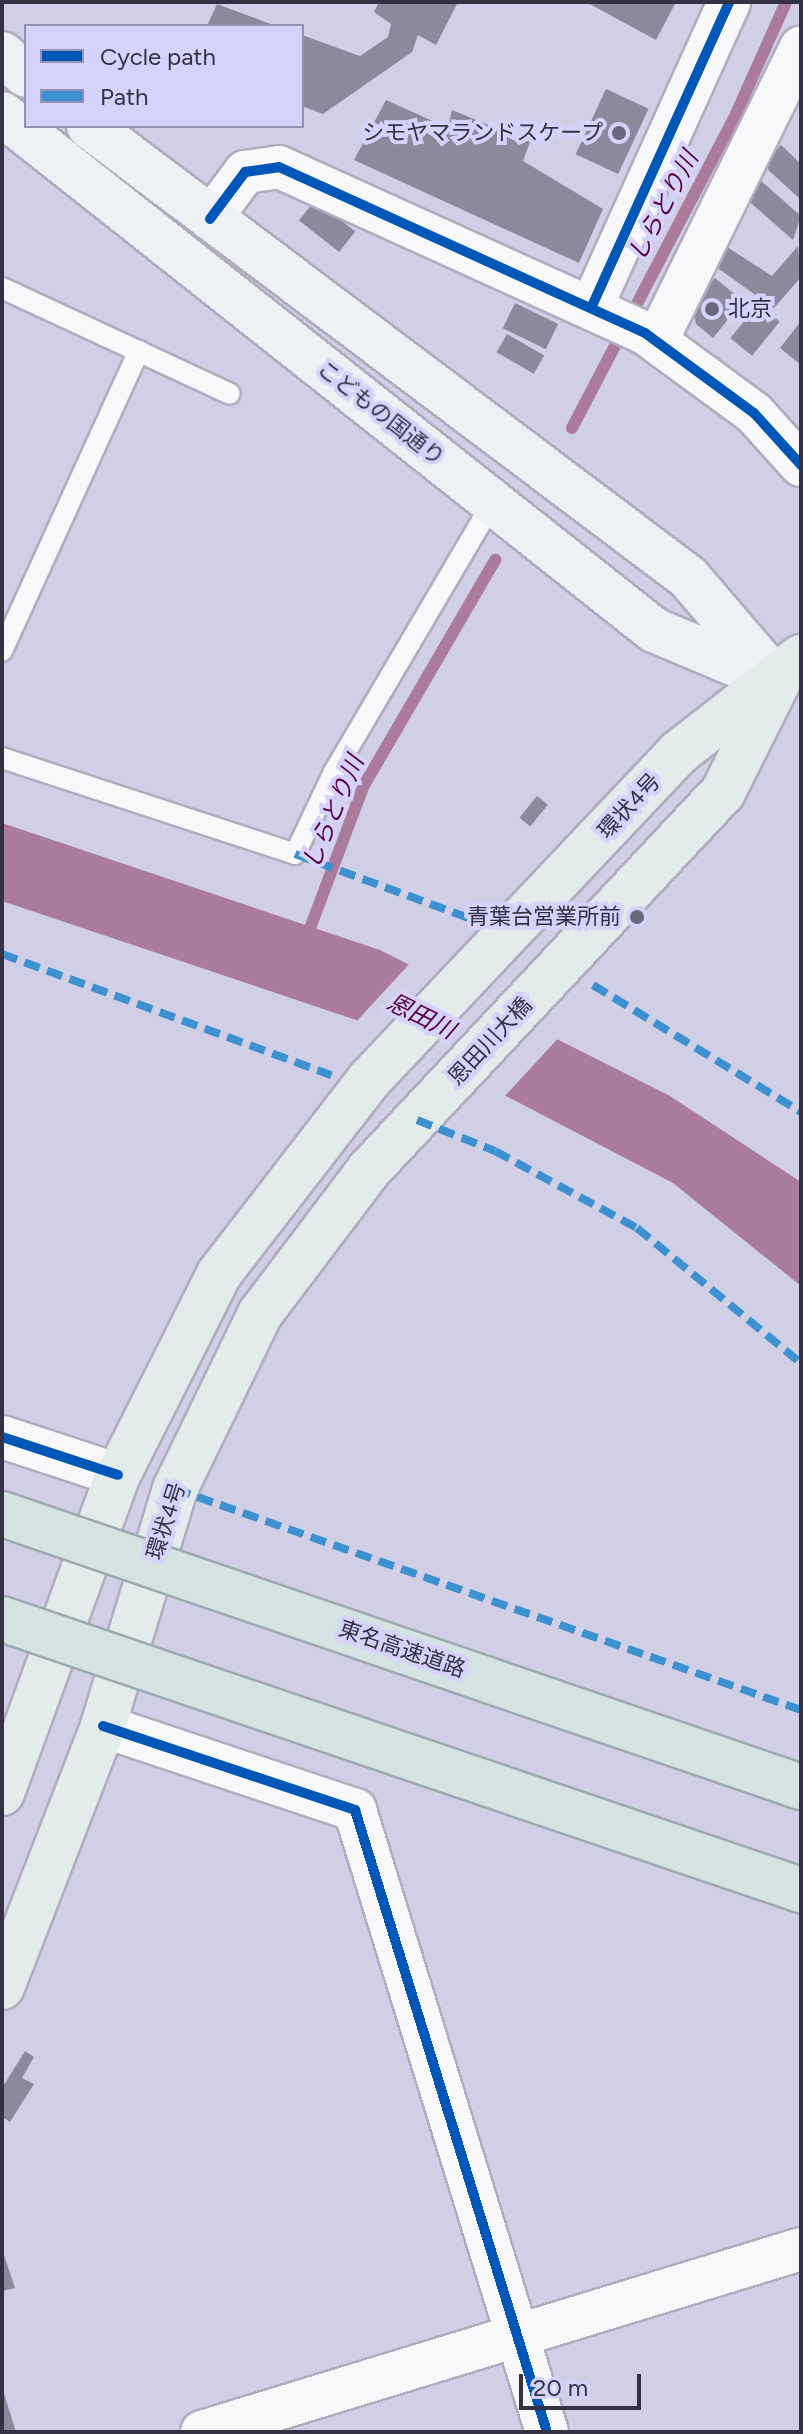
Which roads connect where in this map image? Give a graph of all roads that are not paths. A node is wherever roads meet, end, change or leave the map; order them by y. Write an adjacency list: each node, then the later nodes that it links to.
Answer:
1 (729, 2): 9 (street)
2 (801, 47): 10 (street)
3 (2, 54): 4 (main road)
4 (24, 73)
5 (2, 114): 14 (main road, こどもの国通り)
6 (92, 128): 7 (main road)
7 (210, 219): 9 (street); 16 (main road)
8 (2, 288): 11 (lane)
9 (592, 306): 10 (street)
10 (657, 340): 13 (street)
11 (139, 351): 12 (lane); 15 (lane)
12 (230, 394)
13 (801, 465)
14 (493, 502): 16 (main road, こどもの国通り); 17 (lane)
15 (2, 651)
16 (793, 679): 18 (main road, 恩田川大橋); 20 (main road, 環状4号)
17 (2, 758)
18 (428, 1109): 23 (main road, 環状4号)
19 (2, 1437): 20 (street)
20 (118, 1475): 24 (main road)
21 (2, 1514): 25 (highway, 東名高速道路, bridge)
22 (2, 1619): 27 (highway, bridge)
23 (103, 1726): 28 (main road, 環状4号); 30 (street)
24 (14, 1732): 26 (main road)
25 (801, 1787)
26 (2, 1793)
27 (801, 1890)
28 (2, 1987)
29 (801, 2249): 30 (street)
30 (518, 2334): 31 (street); 32 (street)
31 (202, 2432)
32 (547, 2432)

